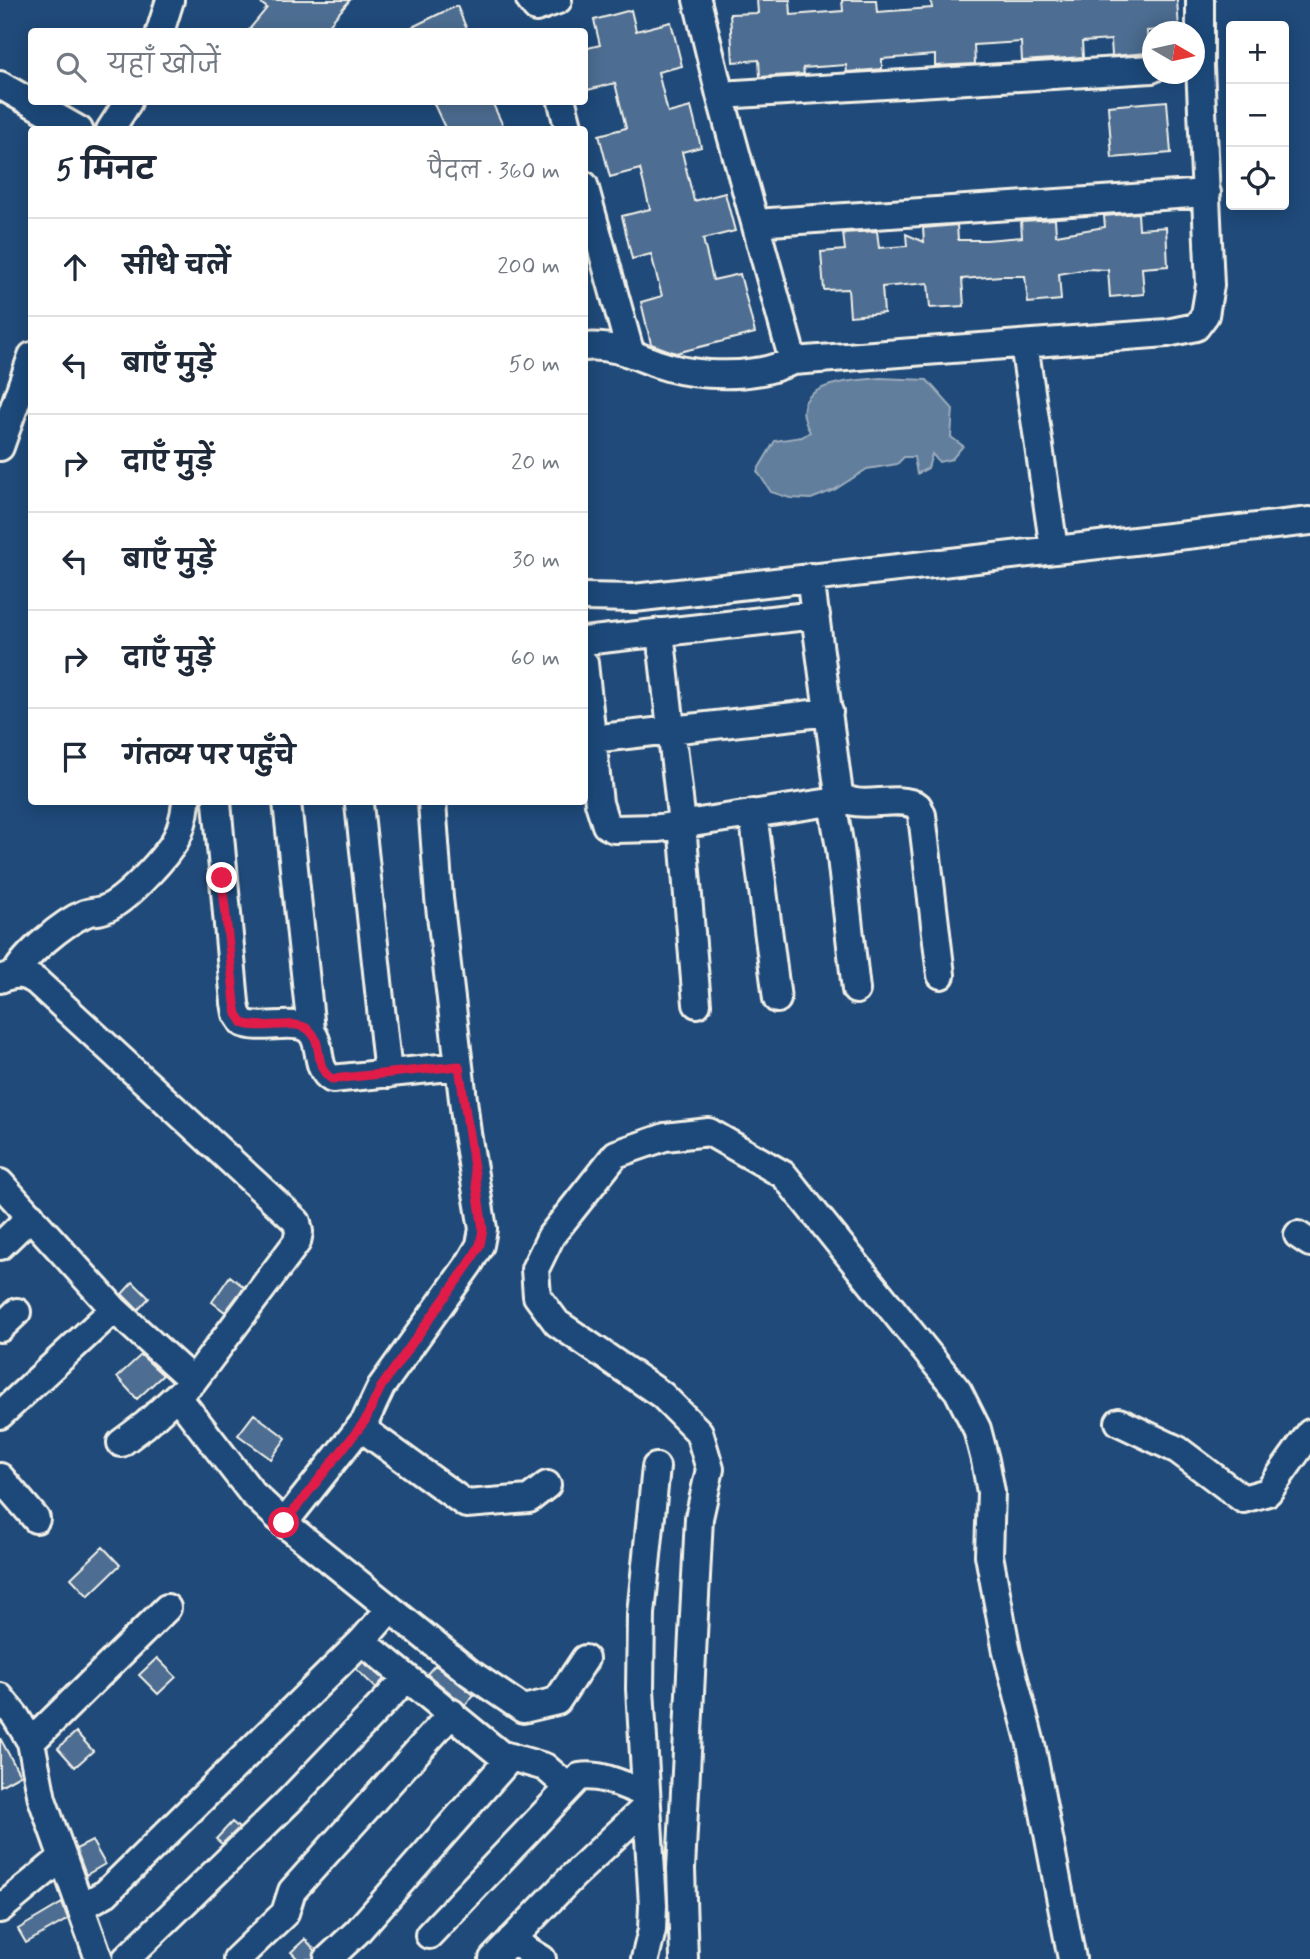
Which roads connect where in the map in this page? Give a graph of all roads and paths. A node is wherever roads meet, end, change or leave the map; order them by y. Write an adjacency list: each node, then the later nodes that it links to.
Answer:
1 (170, 0): 5 (street)
2 (697, 0): 9 (street)
3 (1200, 0): 4 (street)
4 (1199, 21)
5 (161, 28)
6 (1142, 70): 9 (street)
7 (1199, 84): 17 (street)
8 (0, 85): 10 (street)
9 (720, 95): 19 (street)
10 (28, 101)
11 (35, 105): 14 (street)
12 (126, 105): 15 (street)
13 (563, 105): 16 (street)
14 (72, 126)
15 (113, 126)
16 (568, 126)
17 (1207, 193): 19 (street); 20 (street)
18 (588, 199): 22 (street)
19 (755, 223): 24 (street)
20 (1024, 344): 24 (street); 28 (street)
21 (588, 347): 22 (street)
22 (631, 351): 24 (street)
23 (28, 361): 25 (street)
24 (793, 361)
25 (10, 383): 26 (street)
26 (0, 447)
27 (1310, 520): 28 (street)
28 (1055, 549): 29 (street)
29 (810, 577): 30 (street); 31 (street)
30 (588, 597)
31 (816, 615): 32 (street); 35 (street)
32 (660, 632): 33 (street); 36 (street)
33 (588, 641)
34 (588, 701): 37 (street)
35 (829, 712): 36 (street); 38 (street)
36 (670, 730): 37 (street); 45 (street)
37 (592, 739): 45 (street)
38 (838, 801): 44 (street); 46 (street); 48 (street)
39 (186, 805): 47 (street)
40 (217, 805): 51 (street)
41 (286, 805): 51 (street)
42 (359, 805): 53 (street)
43 (432, 805): 52 (street)
44 (753, 813): 45 (street); 49 (street)
45 (682, 824): 50 (street)
46 (942, 975)
47 (8, 976): 58 (street)
48 (856, 989)
49 (777, 999)
50 (697, 1004)
51 (311, 1031): 53 (street)
52 (459, 1066): 53 (street); 60 (street)
53 (388, 1074)
54 (0, 1183): 55 (street)
55 (30, 1216): 56 (street); 57 (street)
56 (0, 1246)
57 (114, 1309): 58 (street); 59 (street)
58 (185, 1388): 63 (street); 68 (street)
59 (0, 1415)
60 (365, 1421): 66 (street); 68 (street)
61 (1119, 1422): 62 (street)
62 (1310, 1433)
63 (121, 1443)
64 (656, 1467): 79 (street)
65 (0, 1477): 67 (street)
66 (547, 1485)
67 (36, 1519)
68 (284, 1523): 70 (street)
69 (167, 1608): 76 (street)
70 (390, 1609): 71 (street); 72 (street)
71 (362, 1641): 73 (street); 81 (street)
72 (585, 1659)
73 (407, 1678): 75 (street); 86 (street)
74 (0, 1697): 76 (street)
75 (452, 1713): 77 (street); 87 (street)
76 (31, 1742): 80 (street)
77 (511, 1757): 78 (street); 88 (street)
78 (569, 1786): 79 (street); 83 (street)
79 (646, 1800): 84 (street); 90 (street)
80 (63, 1857): 81 (street); 82 (street)
81 (81, 1908): 85 (street)
82 (0, 1909)
83 (429, 1935)
84 (502, 1950): 89 (street)
85 (99, 1959)
86 (125, 1959)
87 (237, 1959)
88 (328, 1959)
89 (542, 1959)
90 (645, 1959)
91 (684, 1959): 92 (street)
92 (1072, 1959)

